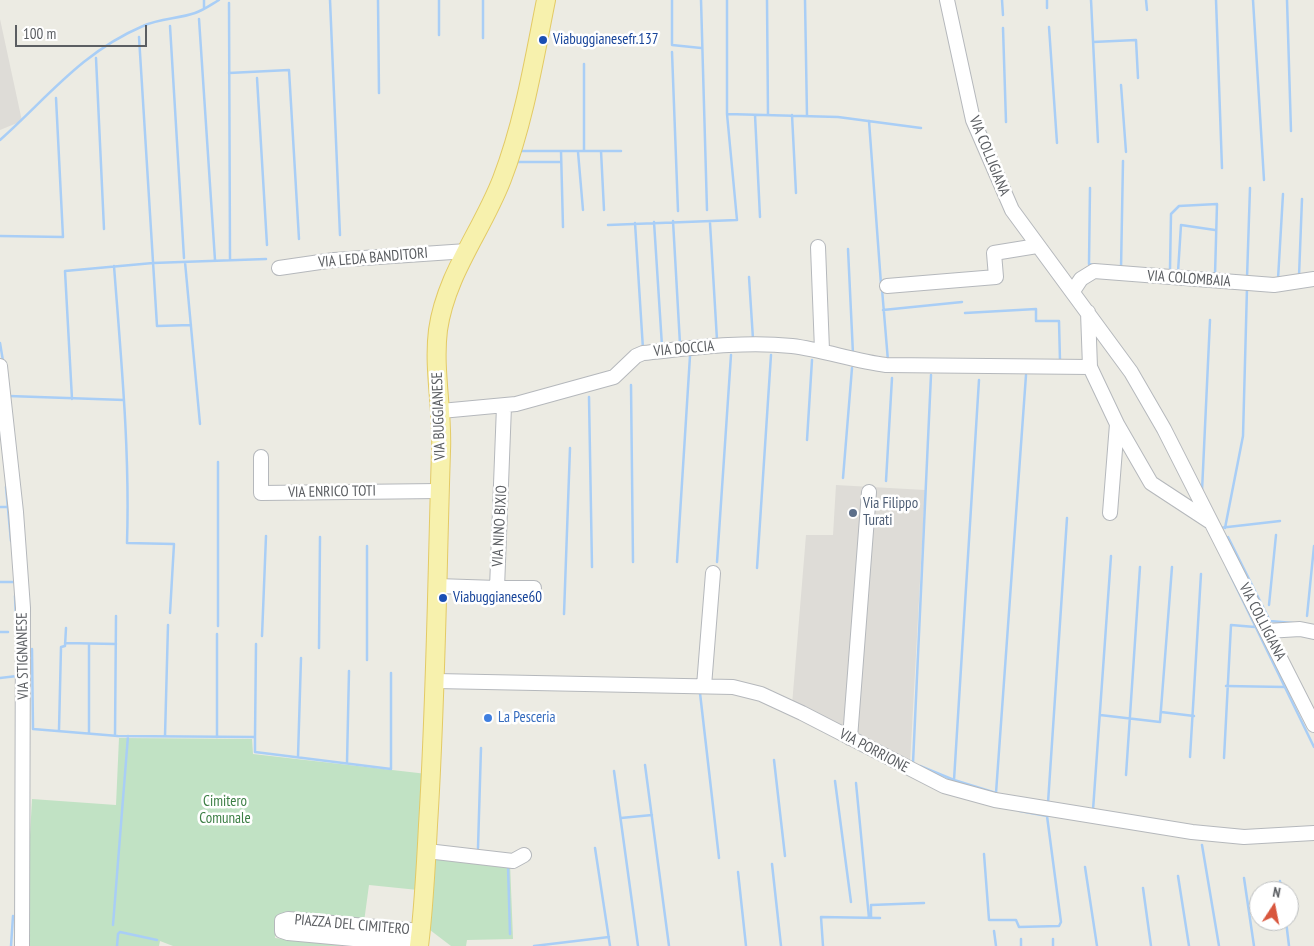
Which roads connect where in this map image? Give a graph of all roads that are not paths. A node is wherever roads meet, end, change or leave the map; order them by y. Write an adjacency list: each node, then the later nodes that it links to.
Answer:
1 (546, 0): 5 (main road, VIA BUGGIANESE)
2 (947, 0): 3 (street, VIA COLLIGIANA)
3 (1038, 246): 8 (street); 9 (street, VIA COLLIGIANA)
4 (818, 248): 11 (street)
5 (468, 250): 6 (street, VIA LEDA BANDITORI); 15 (main road, VIA BUGGIANESE)
6 (278, 268)
7 (1314, 279): 9 (street, VIA COLOMBAIA)
8 (887, 286)
9 (1073, 291): 10 (street, VIA COLLIGIANA)
10 (1088, 312): 13 (street, VIA COLLIGIANA); 21 (street, VIA COLLIGIANA)
11 (822, 350): 13 (street, VIA DOCCIA); 14 (street, VIA DOCCIA)
12 (0, 366): 36 (street, VIA STIGNANESE)
13 (1090, 367): 16 (street, VIA COLLIGIANA)
14 (504, 406): 15 (street, VIA DOCCIA); 24 (street, VIA NINO BIXIO)
15 (441, 411): 18 (main road, VIA BUGGIANESE)
16 (1116, 424): 20 (street, VIA COLLIGIANA); 21 (street, VIA COLLIGIANA)
17 (261, 457): 18 (street, VIA ENRICO TOTI)
18 (439, 491): 23 (main road, VIA BUGGIANESE)
19 (869, 492): 31 (street)
20 (1110, 513)
21 (1209, 521): 26 (street, VIA COLLIGIANA)
22 (713, 573): 29 (street)
23 (437, 586): 24 (street, VIA NINO BIXIO); 28 (main road, VIA BUGGIANESE)
24 (497, 588): 25 (street)
25 (534, 588)
26 (1267, 631): 27 (street); 30 (street, VIA COLLIGIANA)
27 (1314, 632)
28 (436, 681): 29 (street, VIA PORRIONE); 33 (main road, VIA BUGGIANESE)
29 (704, 686): 31 (street, VIA PORRIONE)
30 (1314, 725)
31 (850, 738): 32 (street, VIA PORRIONE)
32 (1314, 833)
33 (427, 851): 34 (street); 35 (main road, VIA BUGGIANESE)
34 (524, 855)
35 (422, 941): 35 (street, PIAZZA DEL CIMITERO)
36 (22, 946)

